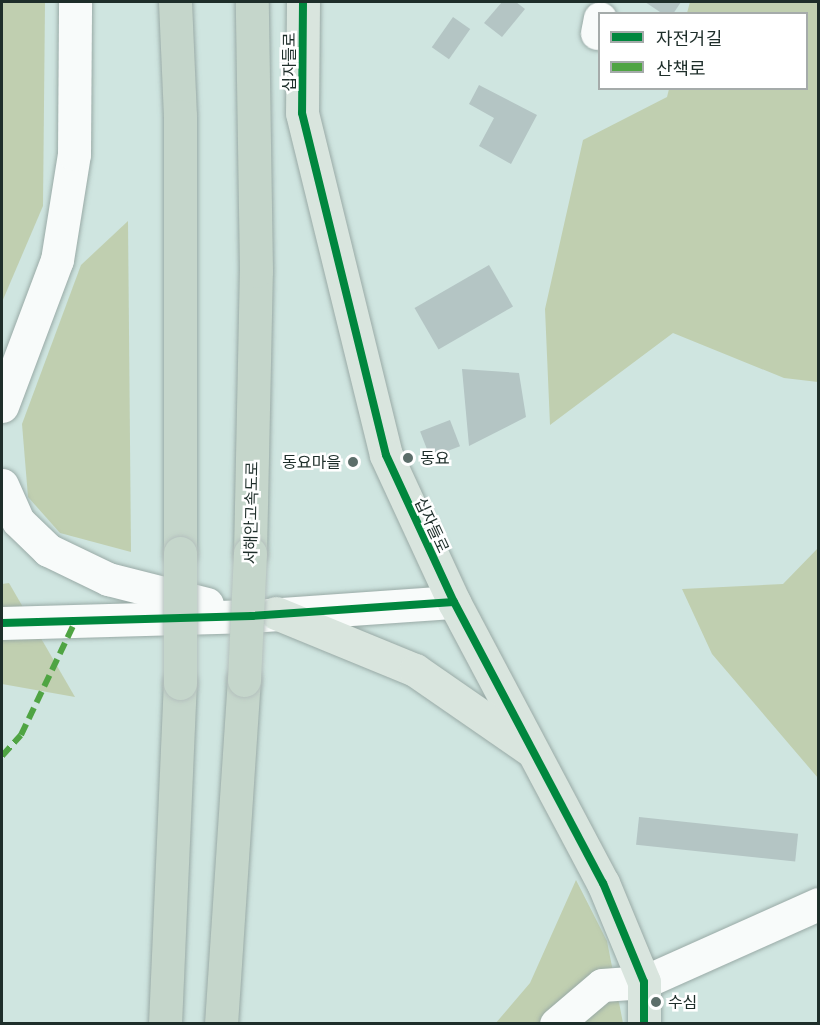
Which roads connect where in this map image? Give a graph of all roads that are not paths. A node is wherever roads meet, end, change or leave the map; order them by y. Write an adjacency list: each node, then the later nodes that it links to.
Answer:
1 (75, 2): 5 (street)
2 (175, 2): 13 (highway, bridge)
3 (252, 2): 14 (highway, 서해안고속도로, bridge)
4 (303, 2): 7 (main road, 십자들로)
5 (2, 406)
6 (2, 485): 8 (street)
7 (454, 602): 8 (street); 10 (main road, 십자들로)
8 (264, 615): 9 (street); 10 (main road)
9 (2, 623)
10 (539, 756): 12 (main road, 십자들로)
11 (819, 904): 12 (street)
12 (644, 982): 15 (street); 16 (main road, 십자들로)
13 (165, 1023)
14 (221, 1023)
15 (556, 1023)
16 (644, 1023)

